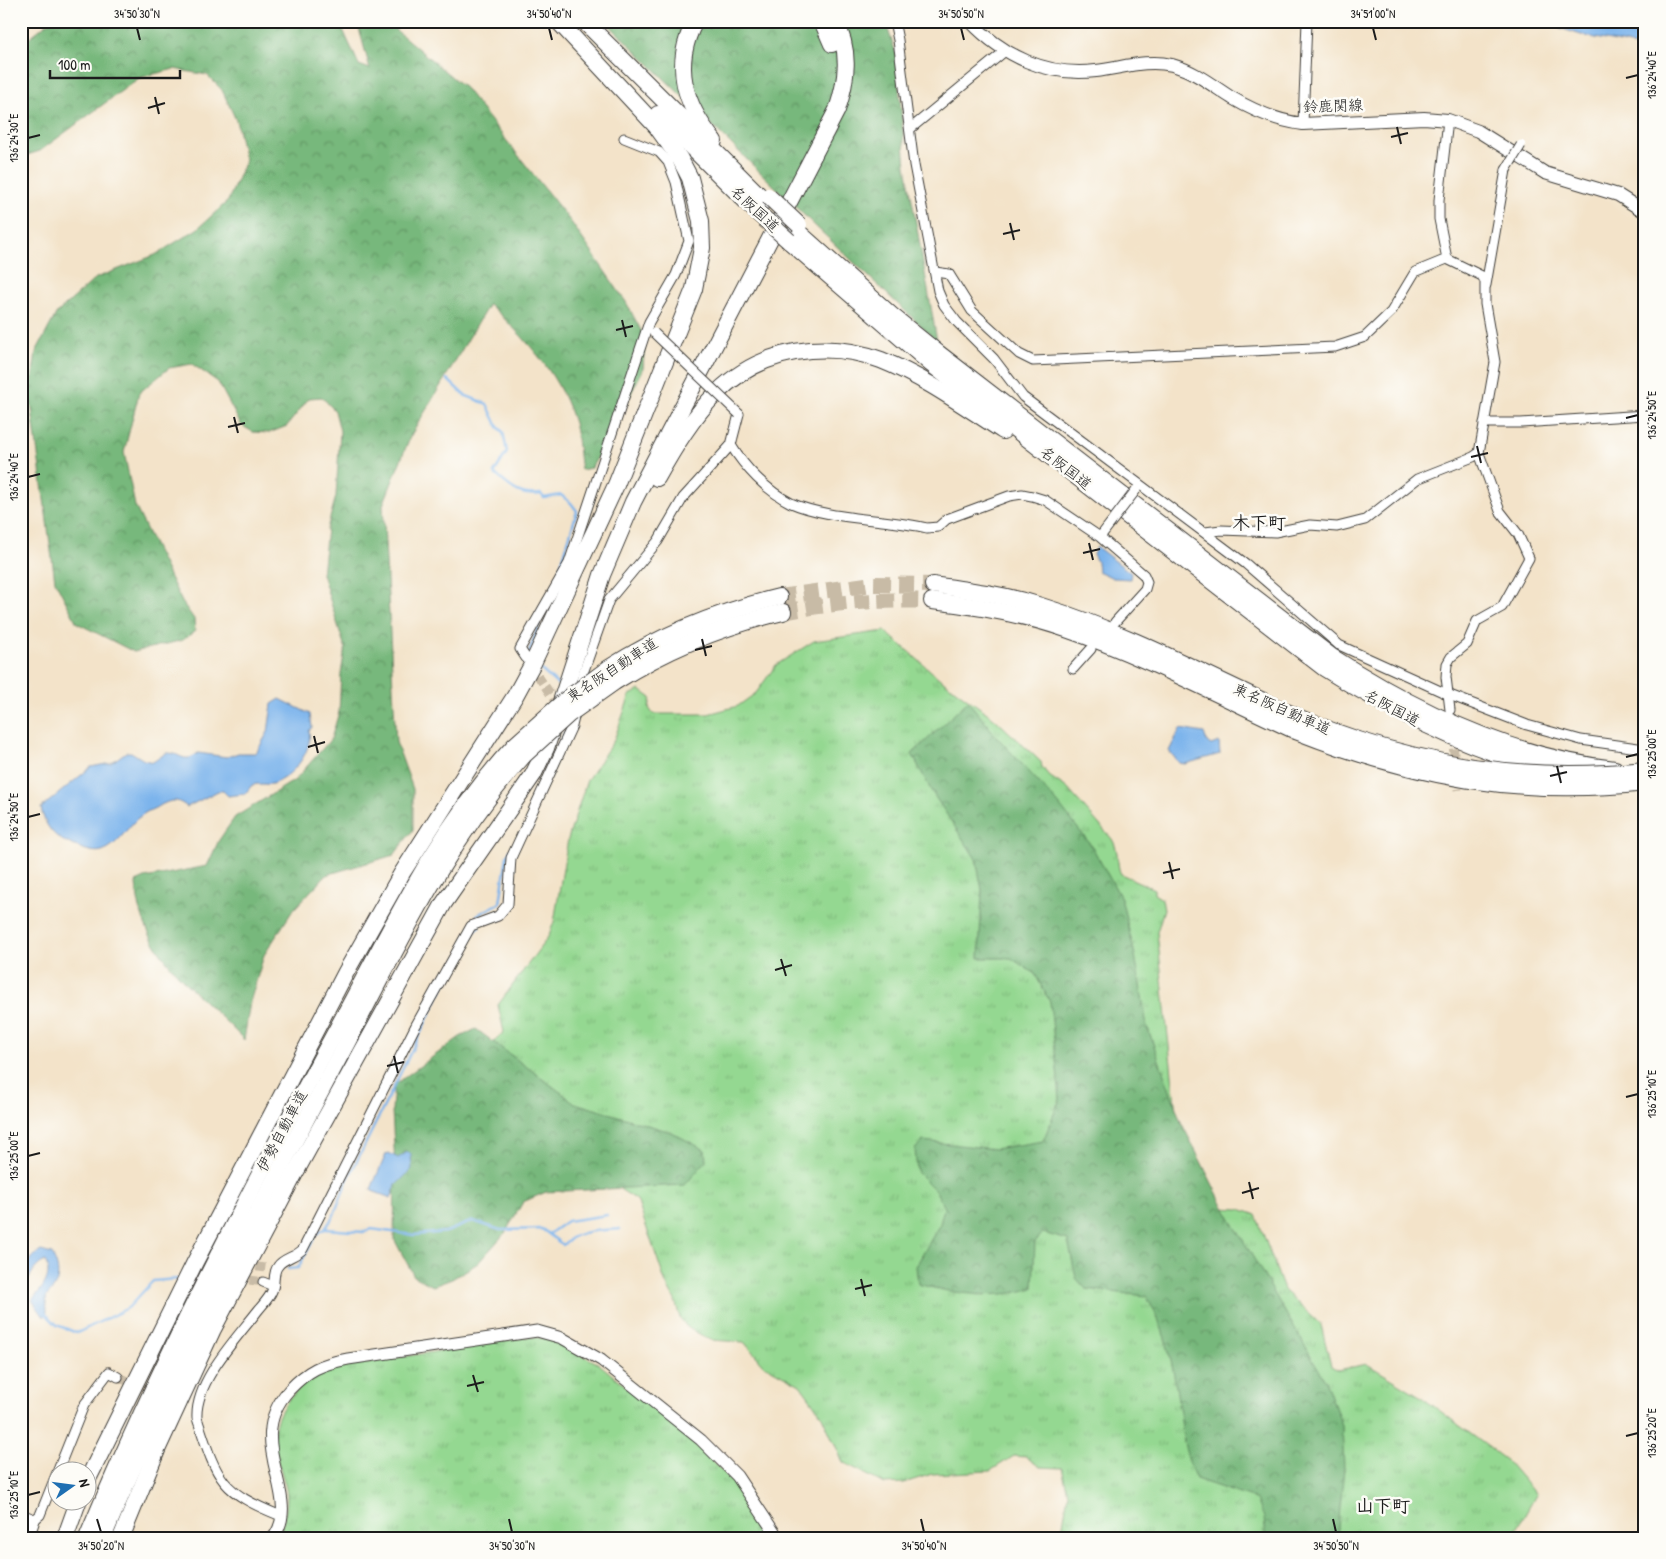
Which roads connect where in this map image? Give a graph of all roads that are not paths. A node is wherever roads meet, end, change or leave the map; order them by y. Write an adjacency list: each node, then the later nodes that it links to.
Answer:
1 (558, 21): 35 (highway)
2 (567, 21): 16 (highway, 名阪国道)
3 (584, 21): 16 (highway, 名阪国道)
4 (695, 21): 16 (highway)
5 (822, 21): 35 (highway)
6 (835, 21): 33 (highway)
7 (894, 21): 13 (street)
8 (970, 21): 10 (main road, 鈴鹿関線)
9 (1307, 21): 12 (street)
10 (1005, 52): 12 (main road, 鈴鹿関線); 13 (street)
11 (1448, 120): 12 (main road, 鈴鹿関線); 17 (main road, 鈴鹿関線); 19 (street)
12 (1303, 124)
13 (910, 130): 20 (street)
14 (624, 138): 37 (street)
15 (1522, 144): 21 (street, bridge)
16 (763, 203): 18 (highway, 名阪国道)
17 (1645, 212)
18 (795, 232): 27 (highway, 名阪国道); 44 (highway, 名阪国道)
19 (1447, 259): 20 (street); 21 (street)
20 (935, 272): 28 (street)
21 (1484, 288): 24 (street)
22 (654, 333): 25 (street, bridge)
23 (1645, 415): 24 (street)
24 (1484, 422): 26 (street)
25 (731, 445): 30 (street); 47 (street)
26 (1479, 453): 29 (street); 39 (street)
27 (1079, 478): 33 (highway); 45 (highway, 名阪国道)
28 (1138, 487): 29 (street); 30 (street, bridge)
29 (1206, 532): 39 (street)
30 (1102, 535): 34 (street)
31 (933, 593): 41 (highway, 東名阪自動車道)
32 (781, 604): 43 (highway, 東名阪自動車道, bridge)
33 (585, 622): 60 (highway)
34 (1115, 622)
35 (545, 640): 51 (highway)
36 (1091, 649): 38 (street)
37 (526, 658)
38 (1073, 669)
39 (1447, 694): 40 (street); 42 (street)
40 (1450, 710)
41 (1299, 725): 44 (highway, 東名阪自動車道, bridge); 45 (highway, 東名阪自動車道, bridge)
42 (1645, 749)
43 (519, 750): 58 (highway, 伊勢自動車道); 59 (highway, 伊勢自動車道)
44 (1645, 771)
45 (1645, 784)
46 (266, 1268): 47 (street)
47 (275, 1269): 49 (street)
48 (263, 1282): 49 (street)
49 (273, 1286): 54 (street)
50 (118, 1377): 55 (street)
51 (97, 1462)
52 (74, 1512): 57 (highway)
53 (21, 1515): 55 (street)
54 (281, 1516): 61 (street); 62 (street)
55 (34, 1520): 56 (street)
56 (28, 1538)
57 (65, 1538)
58 (87, 1538)
59 (103, 1538)
60 (121, 1538)
61 (273, 1538)
62 (778, 1538)

